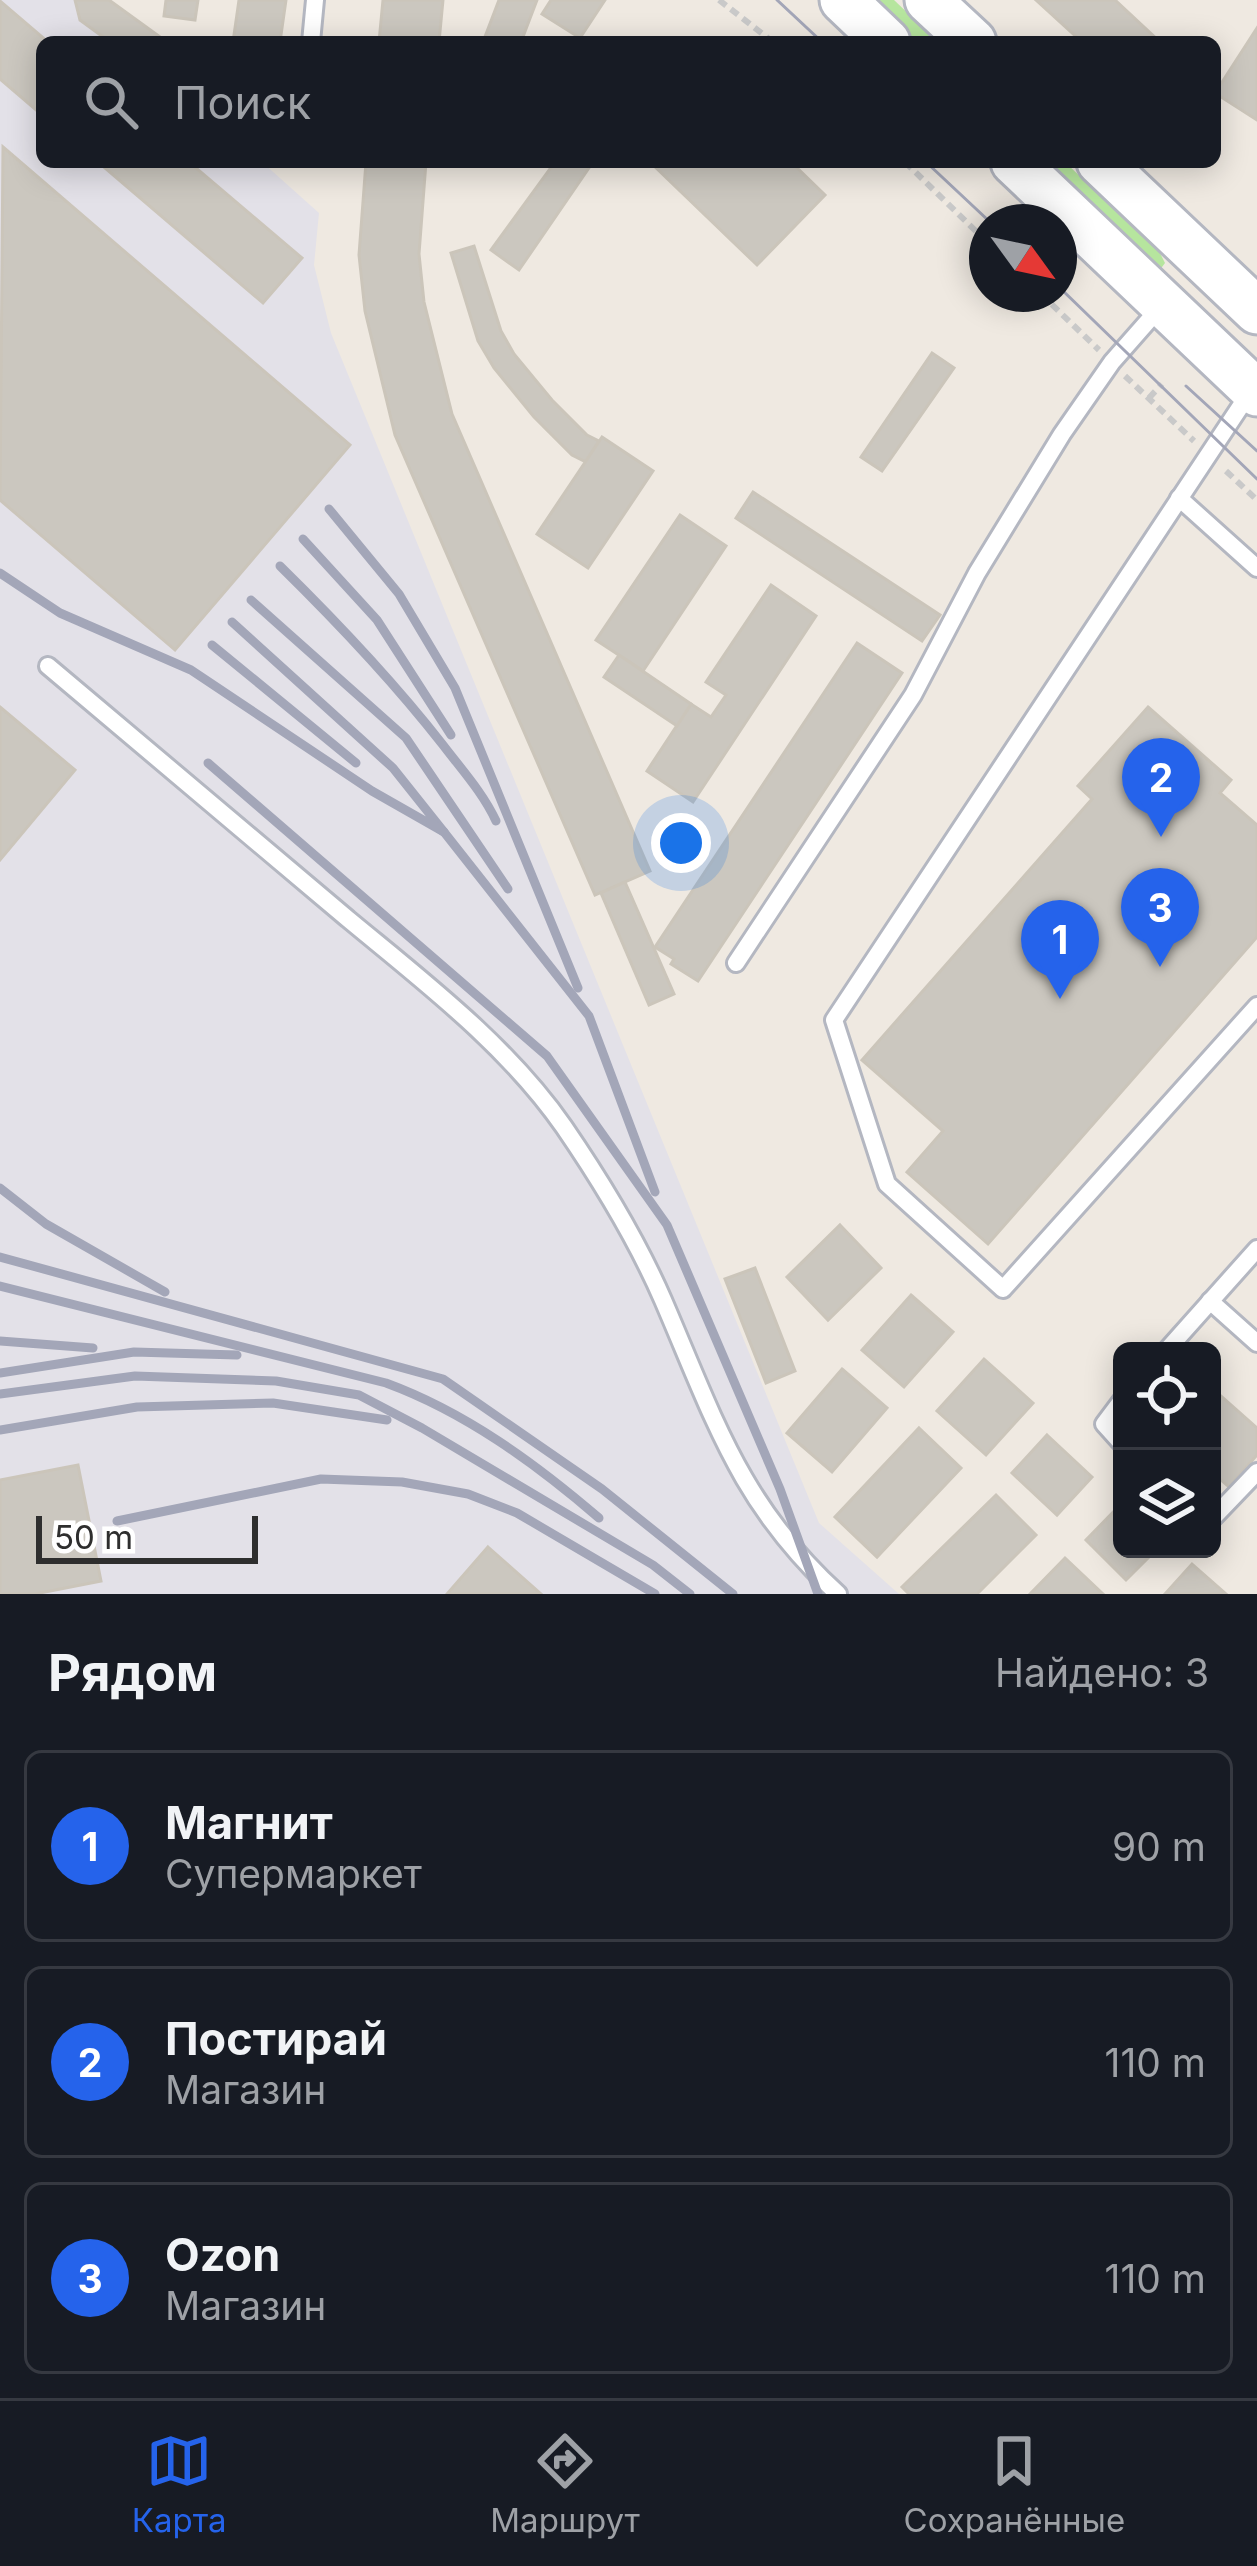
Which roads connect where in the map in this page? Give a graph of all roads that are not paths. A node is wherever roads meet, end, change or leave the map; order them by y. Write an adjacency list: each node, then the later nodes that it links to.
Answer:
1 (315, 0): 4 (lane)
2 (843, 0): 5 (main road)
3 (928, 0): 6 (main road)
4 (311, 36)
5 (881, 36)
6 (967, 36)
7 (1020, 168): 9 (main road)
8 (1106, 168): 10 (main road)
9 (1164, 304): 11 (main road); 15 (lane)
10 (1257, 310)
11 (1255, 387): 12 (lane)
12 (1179, 498): 13 (lane); 16 (lane)
13 (1257, 568)
14 (48, 667): 23 (lane)
15 (736, 963)
16 (1257, 1006)
17 (1257, 1249): 18 (lane)
18 (1210, 1301): 19 (lane); 20 (lane)
19 (1174, 1342)
20 (1257, 1343)
21 (1257, 1472): 22 (lane)
22 (1221, 1510)
23 (838, 1594)

